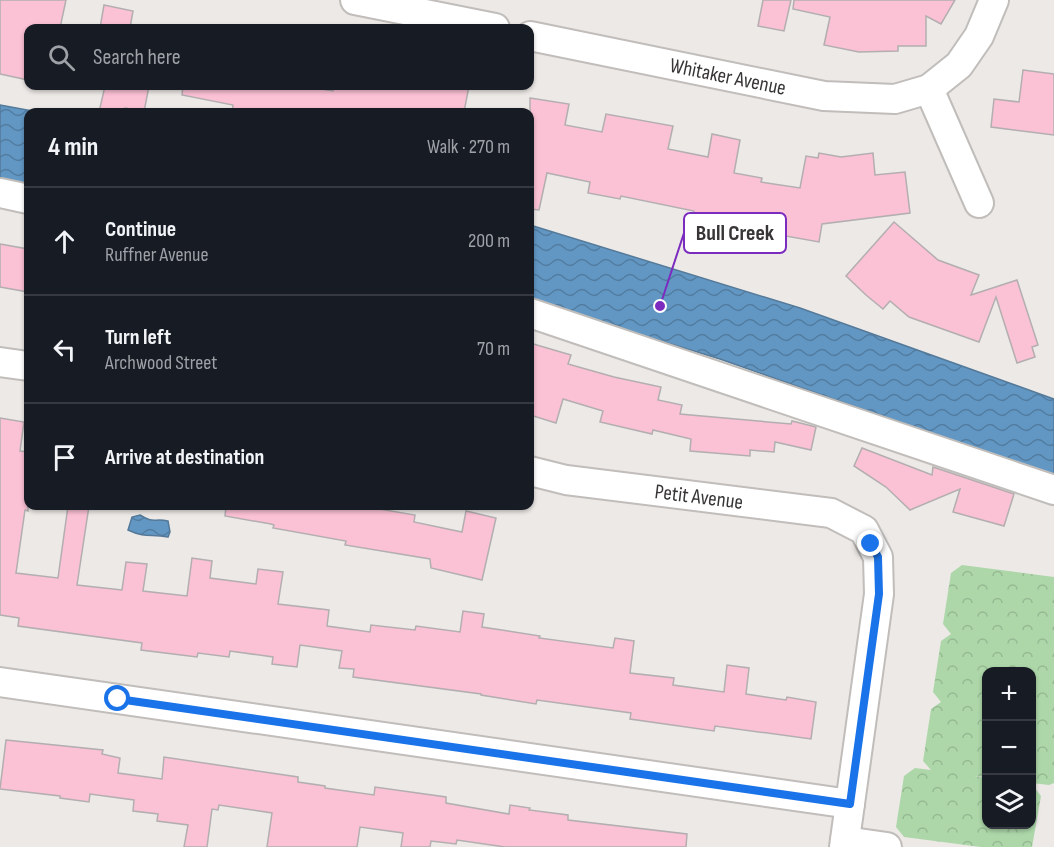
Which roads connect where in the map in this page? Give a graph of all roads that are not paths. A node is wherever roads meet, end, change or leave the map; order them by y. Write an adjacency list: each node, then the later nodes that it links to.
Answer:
1 (356, 0): 3 (street)
2 (994, 0): 5 (street)
3 (475, 24)
4 (534, 37): 5 (street, Whitaker Avenue)
5 (929, 89): 8 (street)
6 (0, 193): 7 (street)
7 (24, 198)
8 (979, 203)
9 (534, 314): 13 (street)
10 (0, 362): 11 (street)
11 (24, 365)
12 (534, 472): 15 (street, Petit Avenue)
13 (1054, 490)
14 (0, 682): 15 (street)
15 (850, 804): 16 (street)
16 (844, 844): 17 (street)
17 (887, 847)

